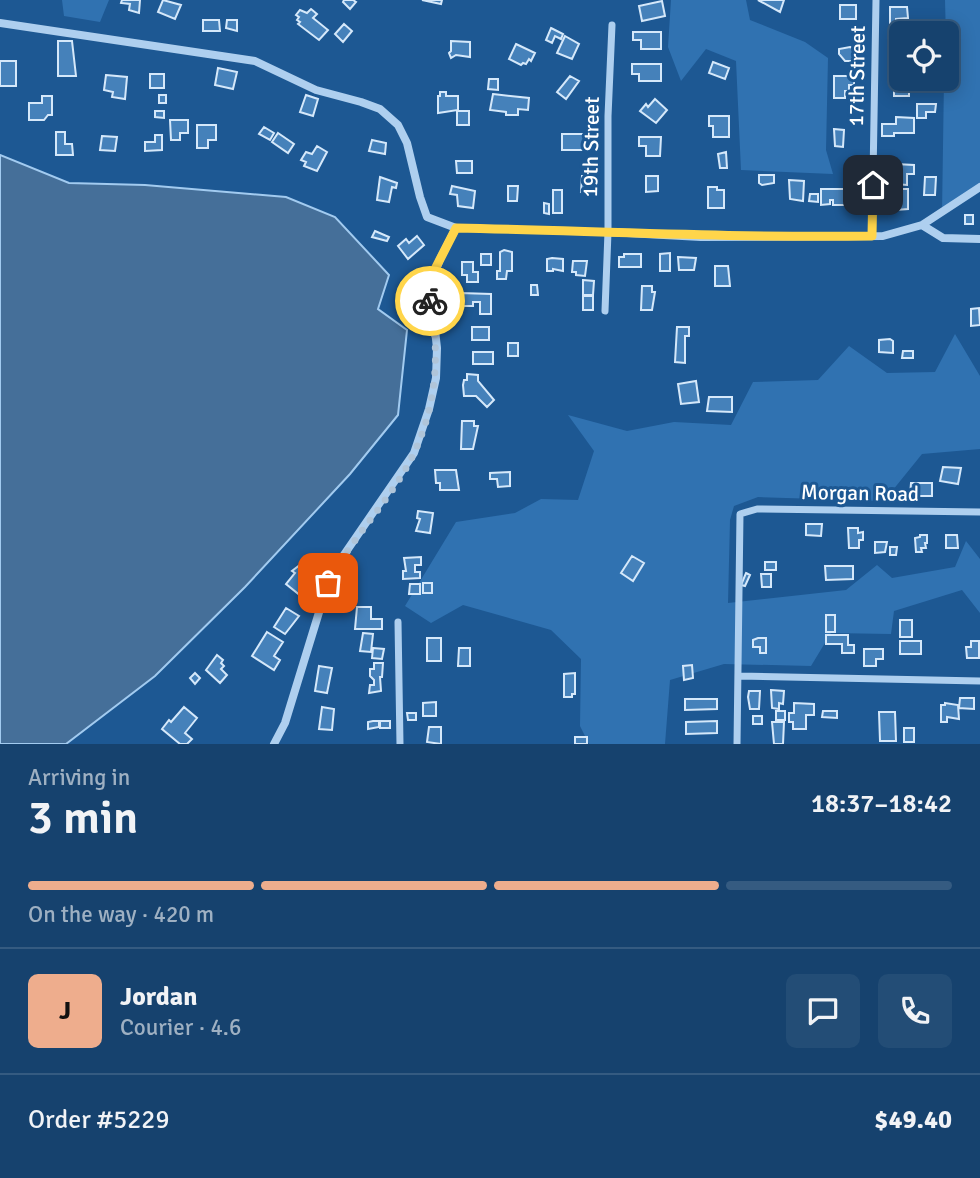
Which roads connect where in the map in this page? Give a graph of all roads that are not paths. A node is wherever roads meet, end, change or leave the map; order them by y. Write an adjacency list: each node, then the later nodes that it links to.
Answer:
1 (876, 0): 8 (street, 17th Street)
2 (0, 23): 6 (street)
3 (612, 25): 7 (street, 19th Street)
4 (980, 187): 5 (street)
5 (922, 225): 8 (street); 9 (street)
6 (456, 228): 7 (street); 15 (street)
7 (608, 232): 8 (street); 10 (street, 19th Street)
8 (872, 236)
9 (980, 239)
10 (605, 311)
11 (980, 512): 13 (street, Morgan Road)
12 (398, 622): 16 (street)
13 (739, 676): 14 (street); 17 (street)
14 (980, 681)
15 (274, 744)
16 (400, 744)
17 (737, 744)

